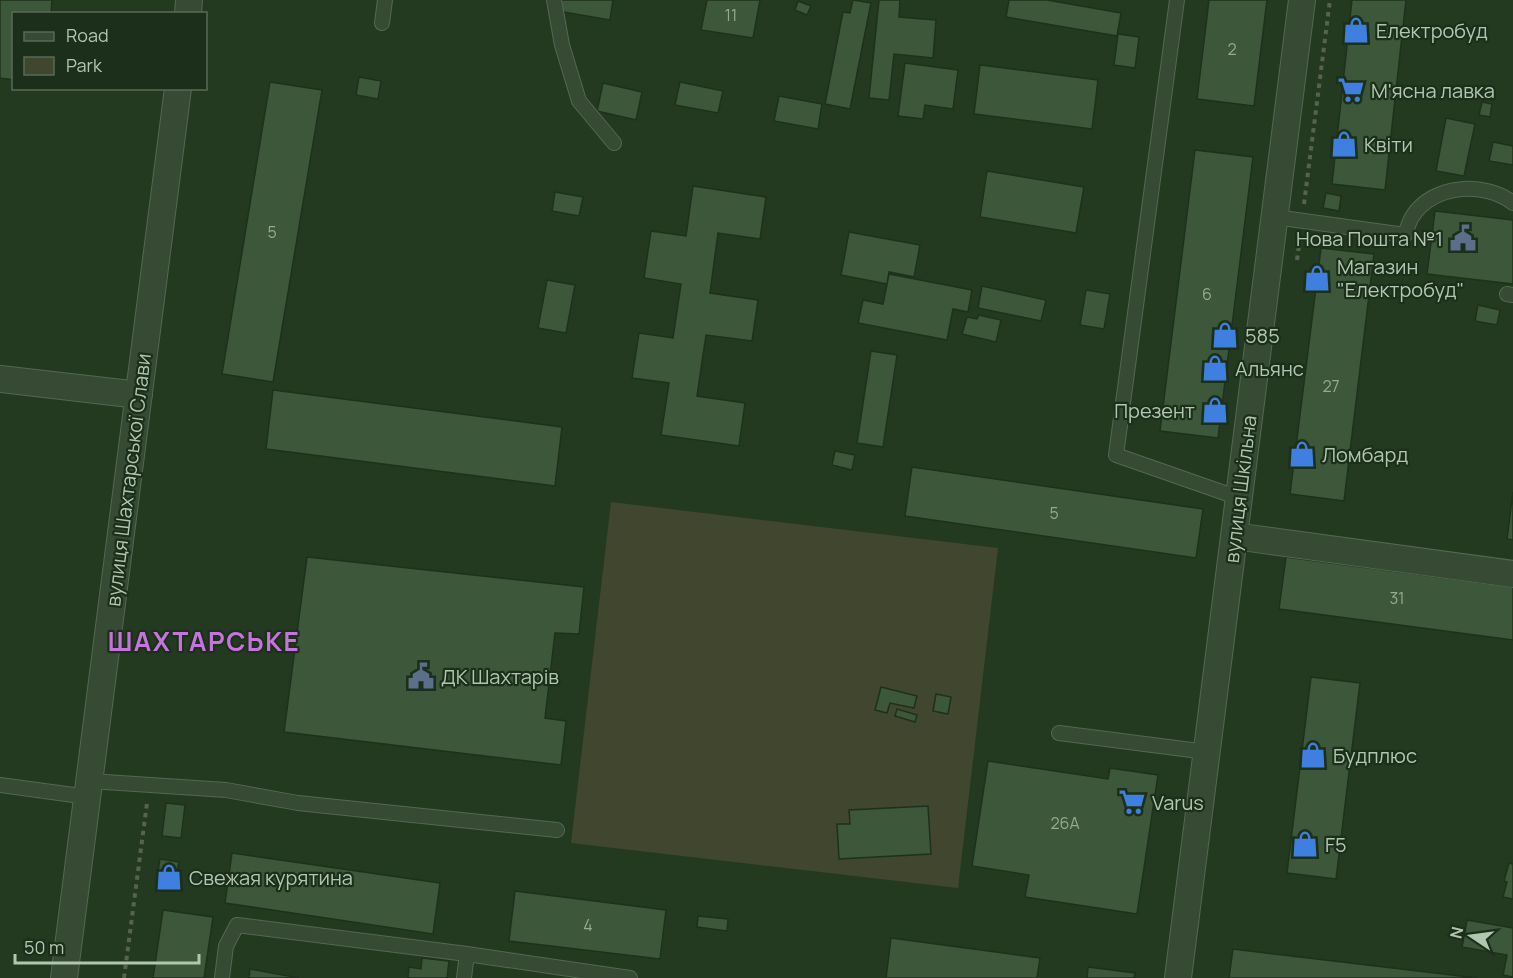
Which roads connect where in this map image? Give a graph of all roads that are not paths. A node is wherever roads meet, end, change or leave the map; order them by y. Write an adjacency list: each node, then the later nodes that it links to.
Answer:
1 (385, 0): 5 (lane)
2 (554, 0): 7 (lane)
3 (1177, 0): 12 (lane)
4 (1302, 0): 9 (street, вулиця Шкільна)
5 (382, 23)
6 (178, 90): 11 (street, вулиця Шахтарської Слави)
7 (614, 143)
8 (1513, 202): 9 (lane)
9 (1275, 217): 12 (street, вулиця Шкільна)
10 (0, 379): 11 (street)
11 (139, 395): 18 (street, вулиця Шахтарської Слави)
12 (1239, 498): 13 (street, вулиця Шкільна)
13 (1234, 536): 14 (street); 16 (street, вулиця Шкільна)
14 (1513, 574)
15 (1059, 733): 16 (lane)
16 (1206, 752): 25 (street, вулиця Шкільна)
17 (0, 785): 18 (lane)
18 (89, 789): 19 (lane); 21 (street, вулиця Шахтарської Слави)
19 (557, 830)
20 (467, 954): 22 (lane); 23 (lane); 24 (lane)
21 (64, 978)
22 (222, 978)
23 (464, 978)
24 (630, 978)
25 (1178, 978)

